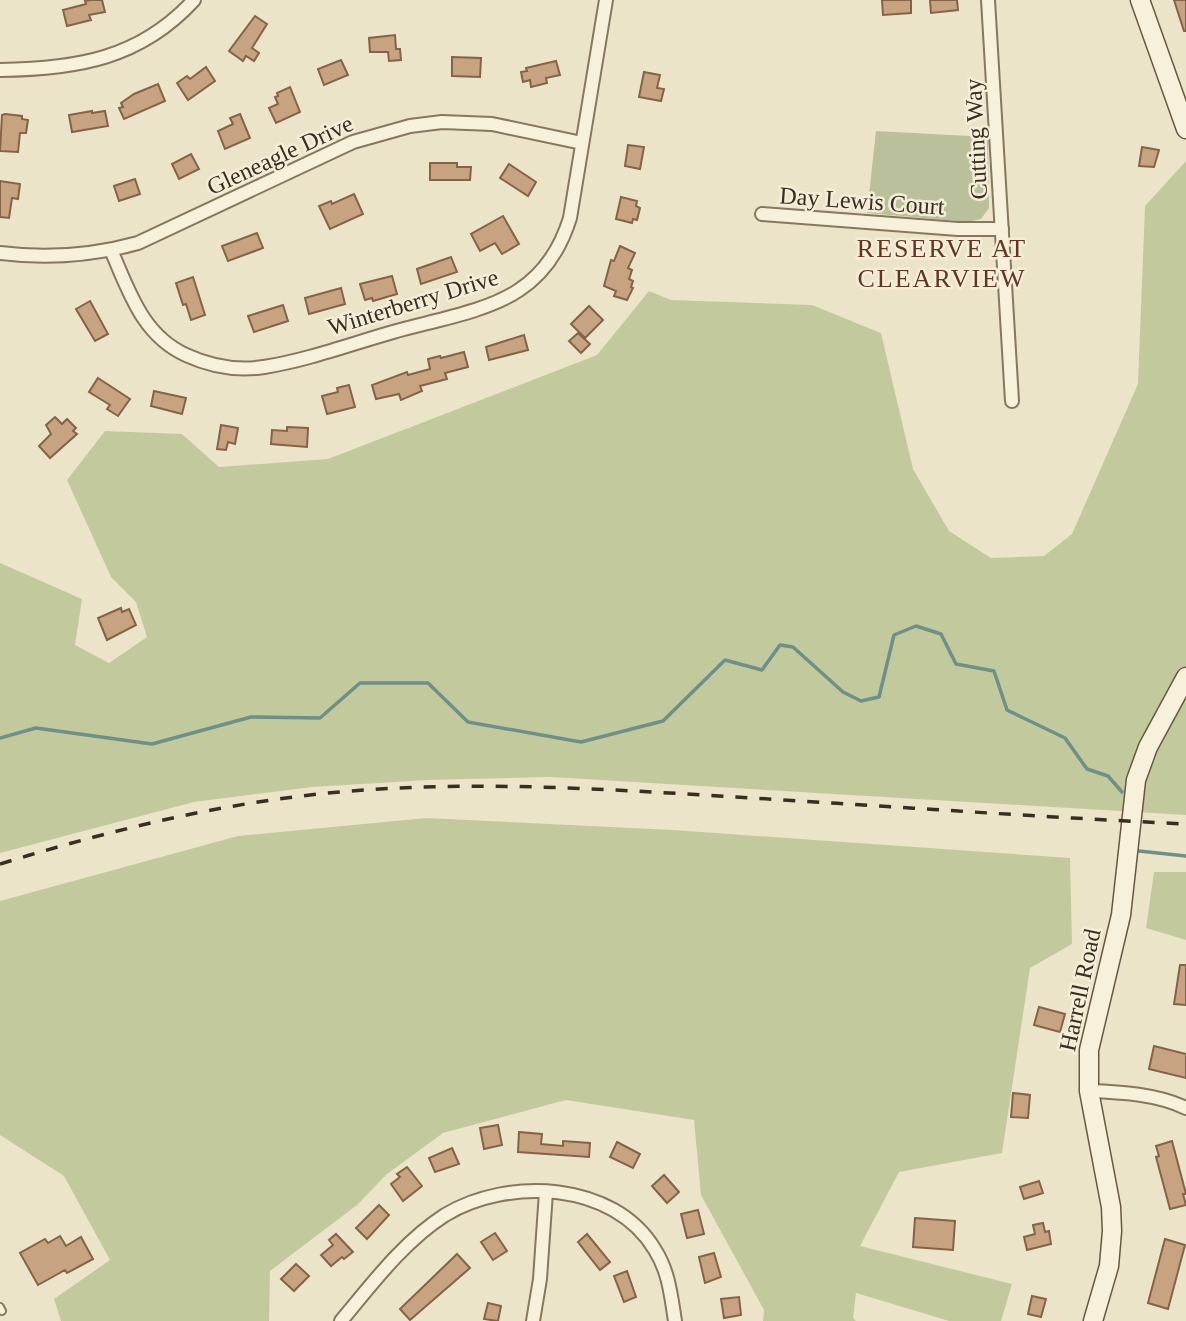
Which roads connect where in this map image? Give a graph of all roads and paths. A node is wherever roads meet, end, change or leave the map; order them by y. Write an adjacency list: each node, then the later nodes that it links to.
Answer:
1 (194, 0): 5 (street)
2 (606, 0): 7 (street, Winterberry Drive)
3 (988, 0): 9 (street, Cutting Way)
4 (1140, 0): 6 (street)
5 (0, 70)
6 (1186, 129)
7 (582, 143): 10 (street, Gleneagle Drive); 10 (street, Winterberry Drive)
8 (762, 214): 9 (street, Day Lewis Court)
9 (1002, 229): 12 (street, Cutting Way)
10 (111, 250): 11 (street, Gleneagle Drive)
11 (0, 253)
12 (1012, 401)
13 (1186, 677): 14 (street, Harrell Road)
14 (1089, 1091): 15 (street); 20 (street, Harrell Road)
15 (1186, 1108)
16 (546, 1192): 17 (street); 18 (street); 19 (street)
17 (341, 1321)
18 (533, 1321)
19 (675, 1321)
20 (1093, 1321)

